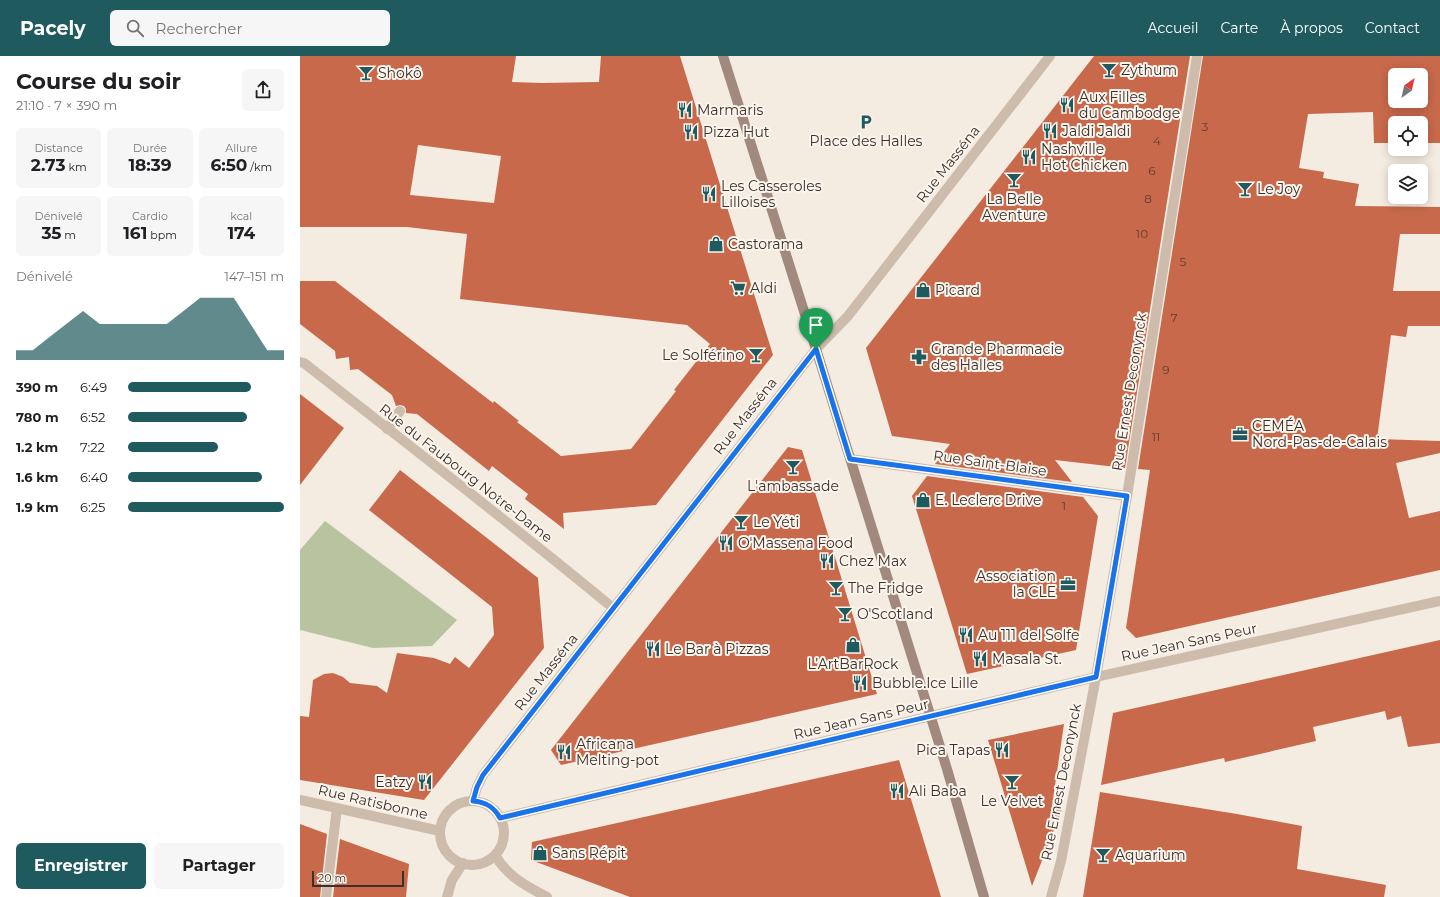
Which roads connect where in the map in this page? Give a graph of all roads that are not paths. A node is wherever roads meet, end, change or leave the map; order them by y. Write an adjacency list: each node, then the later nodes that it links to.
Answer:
1 (723, 56): 4 (main road)
2 (1050, 56): 4 (street, Rue Masséna)
3 (1197, 56): 9 (street, Rue Ernest Deconynck)
4 (816, 349): 8 (main road); 11 (street, Rue Masséna)
5 (300, 362): 7 (street, Rue du Faubourg Notre-Dame)
6 (400, 411): 7 (street)
7 (387, 428): 11 (street, Rue du Faubourg Notre-Dame)
8 (850, 459): 9 (street, Rue Saint-Blaise); 13 (main road)
9 (1127, 496): 12 (street, Rue Ernest Deconynck)
10 (1440, 601): 12 (street, Rue Jean Sans Peur)
11 (613, 608): 15 (street, Rue Masséna)
12 (1096, 677): 13 (street, Rue Jean Sans Peur); 25 (street, Rue Ernest Deconynck)
13 (930, 717): 17 (street, Rue Jean Sans Peur); 24 (main road)
14 (300, 800): 16 (street, Rue Ratisbonne)
15 (473, 801): 17 (street); 18 (street)
16 (337, 808): 18 (street, Rue Ratisbonne); 21 (street)
17 (500, 818): 19 (street)
18 (440, 831): 20 (street)
19 (495, 855): 20 (street); 23 (street)
20 (463, 863): 22 (street)
21 (326, 897)
22 (447, 897)
23 (547, 897)
24 (984, 897)
25 (1051, 897)

